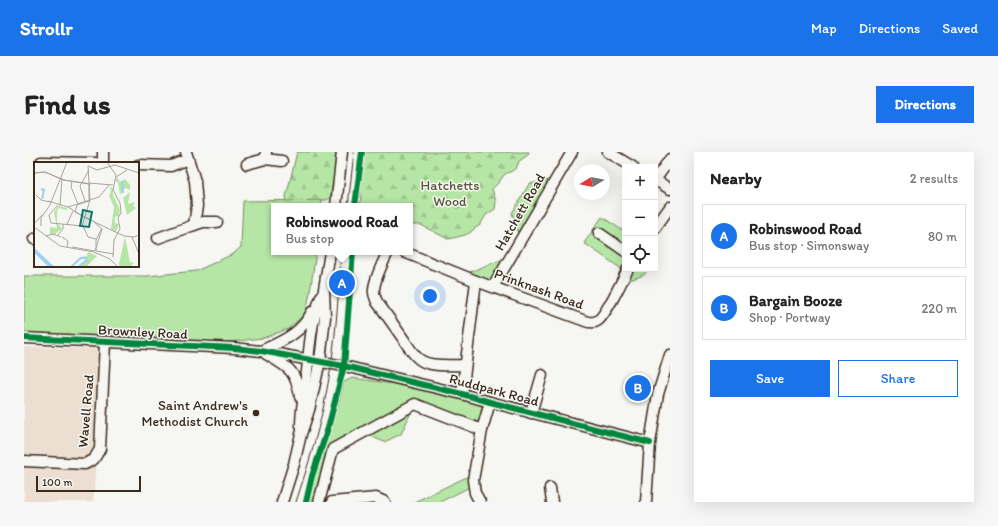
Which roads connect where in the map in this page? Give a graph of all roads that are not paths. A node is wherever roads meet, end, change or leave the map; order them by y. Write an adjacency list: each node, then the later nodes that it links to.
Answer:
1 (104, 152): 9 (street)
2 (342, 152): 16 (street)
3 (572, 152): 29 (street, Hatchett Road)
4 (608, 152): 11 (street)
5 (187, 155): 12 (street); 20 (street)
6 (265, 155): 8 (street); 10 (street)
7 (670, 159): 13 (street)
8 (282, 161)
9 (103, 162)
10 (246, 164)
11 (628, 164)
12 (139, 165)
13 (658, 176)
14 (658, 182): 15 (street)
15 (670, 189)
16 (336, 203)
17 (670, 207): 19 (street)
18 (217, 222): 20 (street)
19 (658, 224)
20 (194, 225): 22 (street)
21 (599, 233): 23 (street)
22 (158, 238)
23 (622, 249)
24 (330, 255): 30 (street)
25 (387, 255): 37 (street)
26 (411, 255): 28 (street)
27 (626, 272): 29 (street, Prinknash Road)
28 (476, 281): 29 (street, Prinknash Road); 37 (street, Prinknash Road)
29 (493, 287)
30 (323, 296): 33 (street); 35 (street); 36 (street)
31 (24, 338): 32 (street, Brownley Road)
32 (105, 342): 33 (street, Brownley Road); 46 (street, Wavell Road)
33 (261, 351): 35 (street, Brownley Road); 41 (street)
34 (670, 355): 45 (street)
35 (308, 359): 36 (street, Ruddpark Road); 41 (street)
36 (320, 361): 39 (street, Ruddpark Road); 44 (street)
37 (465, 365): 39 (street, Prinknash Road)
38 (542, 375): 42 (street)
39 (462, 394): 40 (street, Ruddpark Road)
40 (490, 402): 42 (street, Ruddpark Road); 43 (street)
41 (301, 409): 44 (street)
42 (531, 413): 45 (street, Ruddpark Road)
43 (482, 430): 49 (street); 52 (street)
44 (301, 434): 48 (street)
45 (650, 443): 54 (street)
46 (24, 461)
47 (550, 488): 53 (street)
48 (282, 502)
49 (319, 502)
50 (332, 502): 51 (street)
51 (385, 502)
52 (480, 502)
53 (552, 502)
54 (646, 502)

